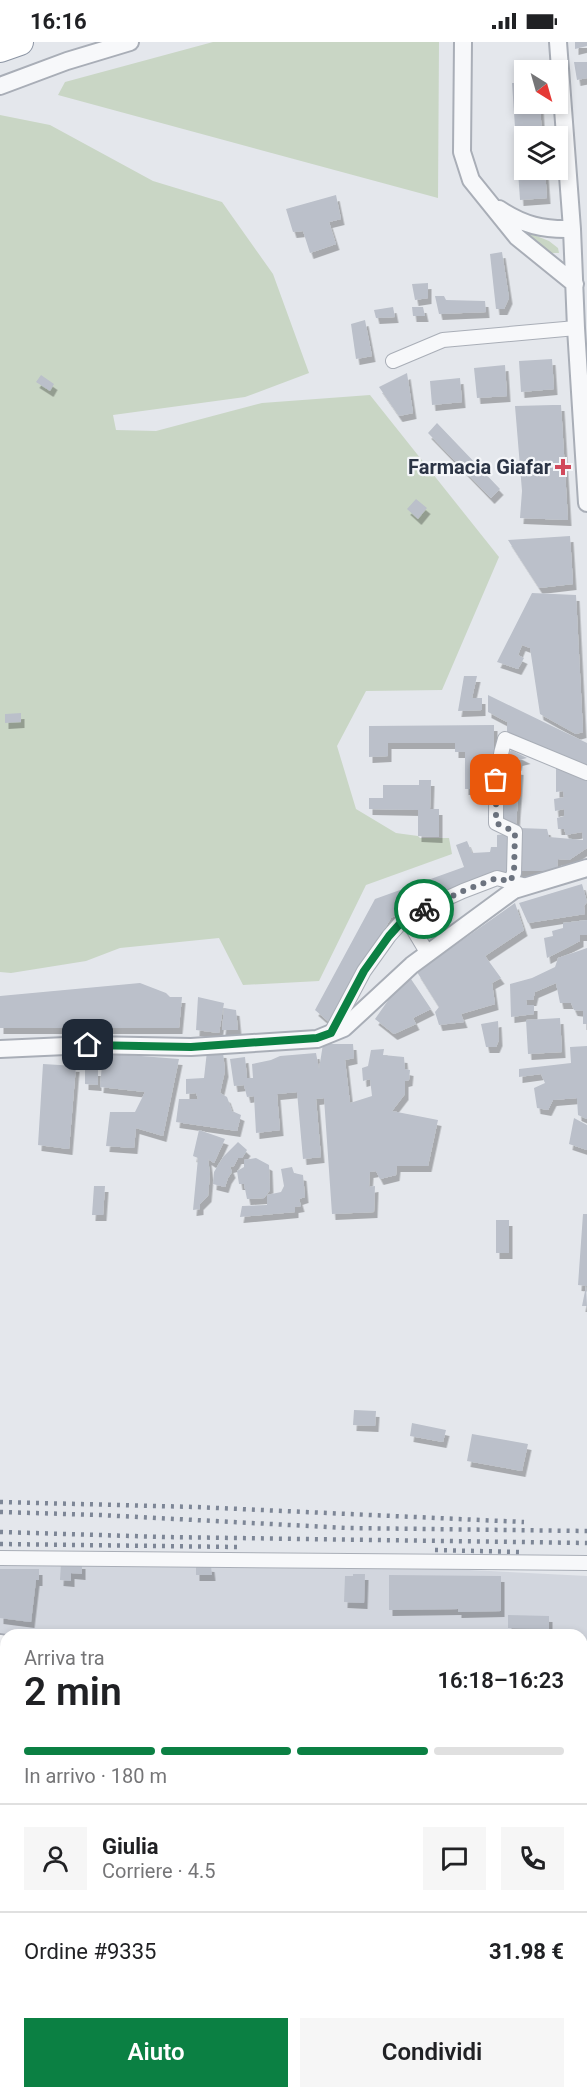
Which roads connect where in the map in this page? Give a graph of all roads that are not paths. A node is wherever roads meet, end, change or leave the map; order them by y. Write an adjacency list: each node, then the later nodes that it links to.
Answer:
1 (20, 42): 5 (highway)
2 (130, 42): 6 (street)
3 (463, 42): 7 (street)
4 (558, 42): 8 (street)
5 (0, 50)
6 (0, 86)
7 (488, 202): 8 (street); 9 (street)
8 (572, 229): 9 (street)
9 (575, 284): 10 (street)
10 (576, 328): 11 (street); 12 (street)
11 (393, 361)
12 (587, 503)
13 (587, 773): 15 (street)
14 (587, 868): 15 (street)
15 (518, 884): 16 (street); 17 (street)
16 (406, 917): 17 (street); 18 (street)
17 (428, 954): 18 (street)
18 (331, 1033): 19 (street)
19 (0, 1049)
20 (0, 1558): 21 (street)
21 (587, 1563)

